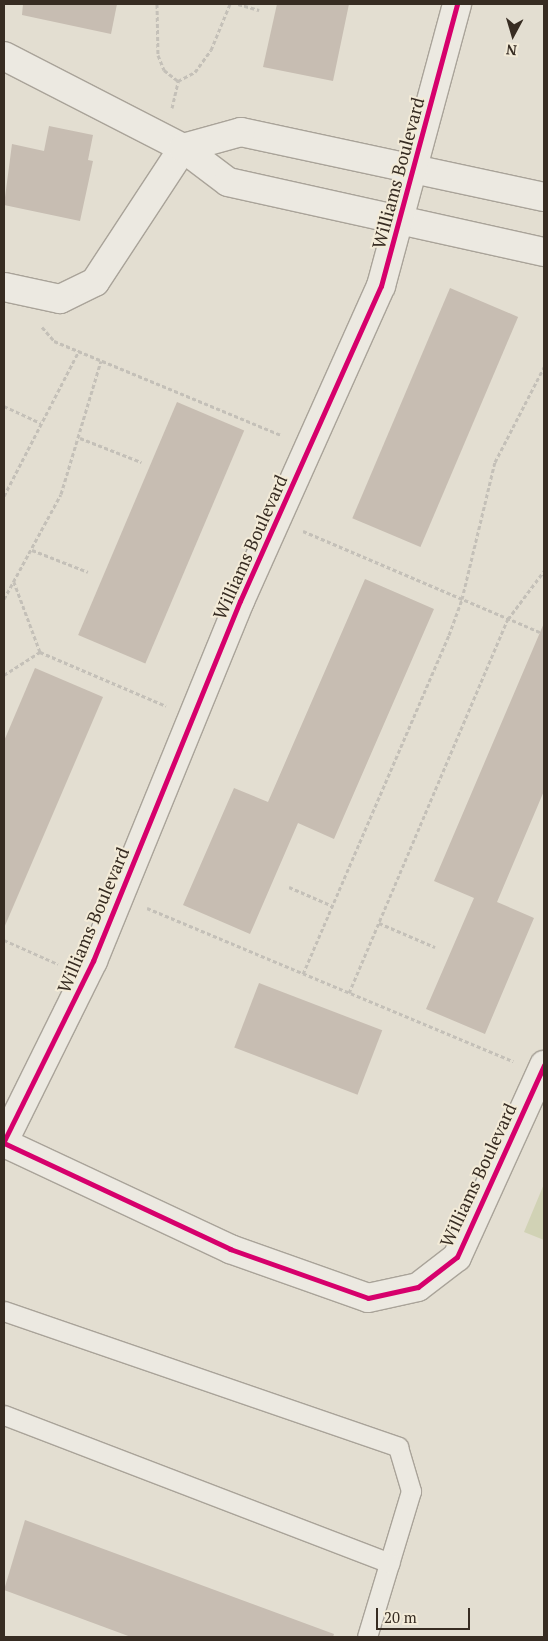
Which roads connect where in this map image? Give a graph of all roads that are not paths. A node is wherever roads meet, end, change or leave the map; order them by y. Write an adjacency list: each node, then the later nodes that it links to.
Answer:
1 (457, 4): 4 (street, Williams Boulevard)
2 (4, 56): 3 (street, Williams Boulevard)
3 (183, 148): 4 (street, Williams Boulevard); 6 (street, Williams Boulevard); 8 (street)
4 (414, 168): 5 (street, Williams Boulevard); 6 (street, Williams Boulevard)
5 (544, 197)
6 (401, 220): 7 (street, Williams Boulevard); 10 (street, Williams Boulevard)
7 (544, 252)
8 (7, 288)
9 (543, 1069): 10 (street, Williams Boulevard)
10 (4, 1142)
11 (4, 1311): 13 (lane)
12 (4, 1414): 13 (lane)
13 (390, 1563): 14 (lane)
14 (367, 1637)

